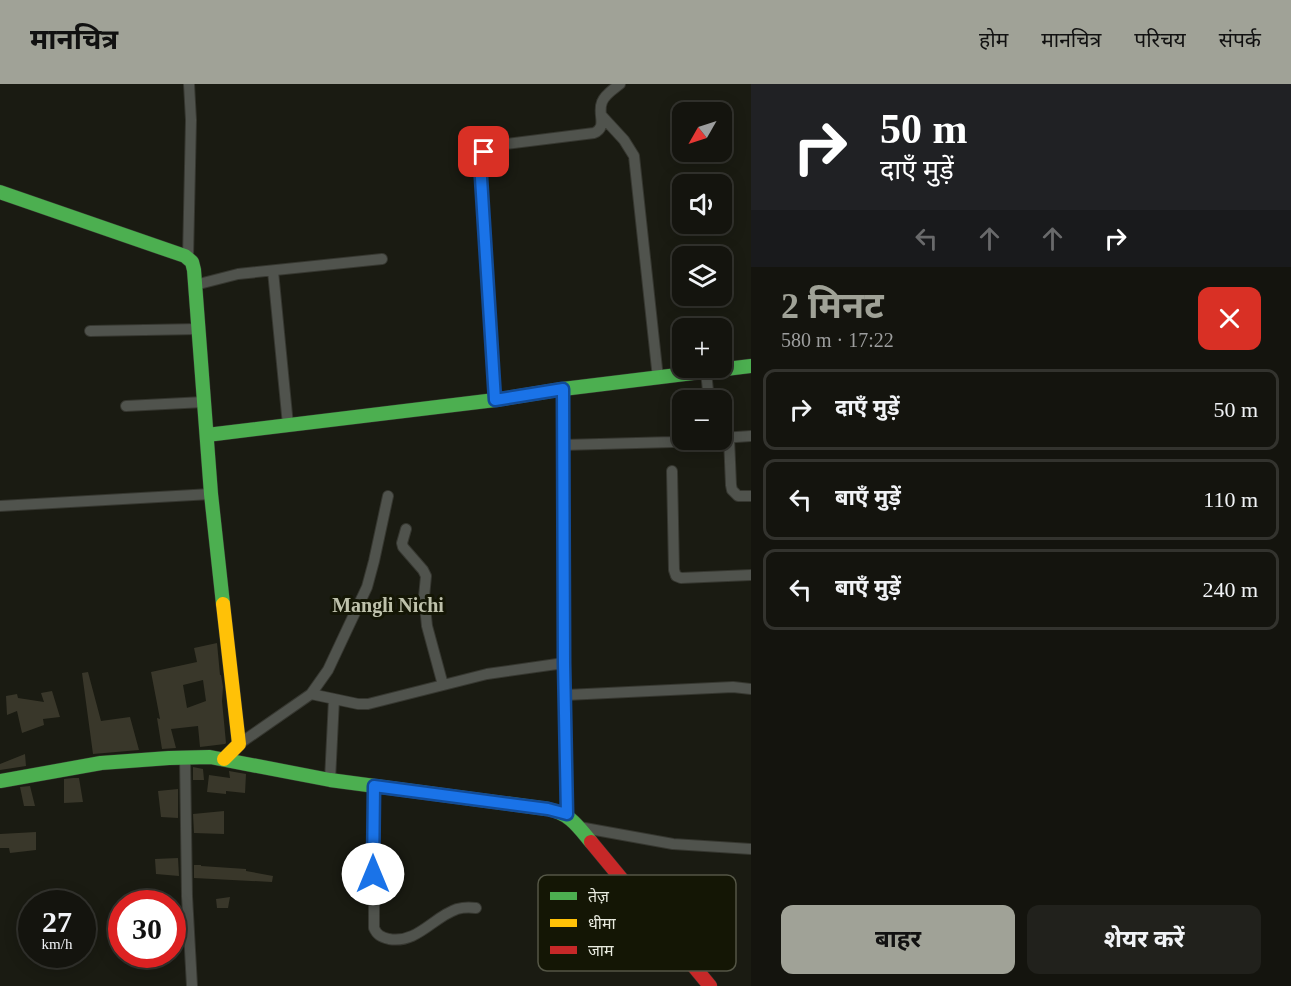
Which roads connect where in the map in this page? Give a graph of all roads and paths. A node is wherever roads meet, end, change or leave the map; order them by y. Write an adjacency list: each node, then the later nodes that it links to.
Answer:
1 (189, 84): 5 (street)
2 (620, 84): 3 (street)
3 (601, 115): 14 (street); 16 (street)
4 (0, 192): 5 (street)
5 (188, 258): 8 (street)
6 (382, 259): 7 (street)
7 (273, 271): 8 (street); 19 (street)
8 (195, 285): 9 (street)
9 (199, 328): 10 (street); 17 (street)
10 (90, 331)
11 (751, 366): 12 (street)
12 (732, 369)
13 (672, 376): 14 (street)
14 (658, 378): 15 (street)
15 (563, 389): 16 (street); 24 (street)
16 (495, 400): 19 (street)
17 (204, 402): 18 (street); 20 (street)
18 (126, 406)
19 (288, 425): 20 (street)
20 (207, 435): 27 (street)
21 (751, 436): 22 (street)
22 (732, 437)
23 (672, 442): 24 (street)
24 (563, 445): 33 (street)
25 (727, 450): 29 (street)
26 (672, 471): 32 (street)
27 (211, 494): 30 (street); 39 (street)
28 (388, 496): 36 (street)
29 (751, 496)
30 (0, 506)
31 (406, 530): 34 (street)
32 (751, 575)
33 (564, 663): 34 (street); 37 (street)
34 (442, 685): 38 (street)
35 (751, 689): 37 (street)
36 (311, 694): 38 (street); 39 (street)
37 (566, 694): 45 (street)
38 (334, 699): 42 (street)
39 (239, 744): 41 (street)
40 (185, 757): 41 (street); 43 (street); 51 (street)
41 (224, 759): 42 (street)
42 (330, 780): 44 (street)
43 (0, 781)
44 (374, 786): 45 (street); 49 (street)
45 (567, 814): 46 (street)
46 (579, 827): 47 (street); 48 (street)
47 (751, 849)
48 (619, 875)
49 (476, 908)
50 (698, 971): 52 (street)
51 (192, 986)
52 (710, 986)

